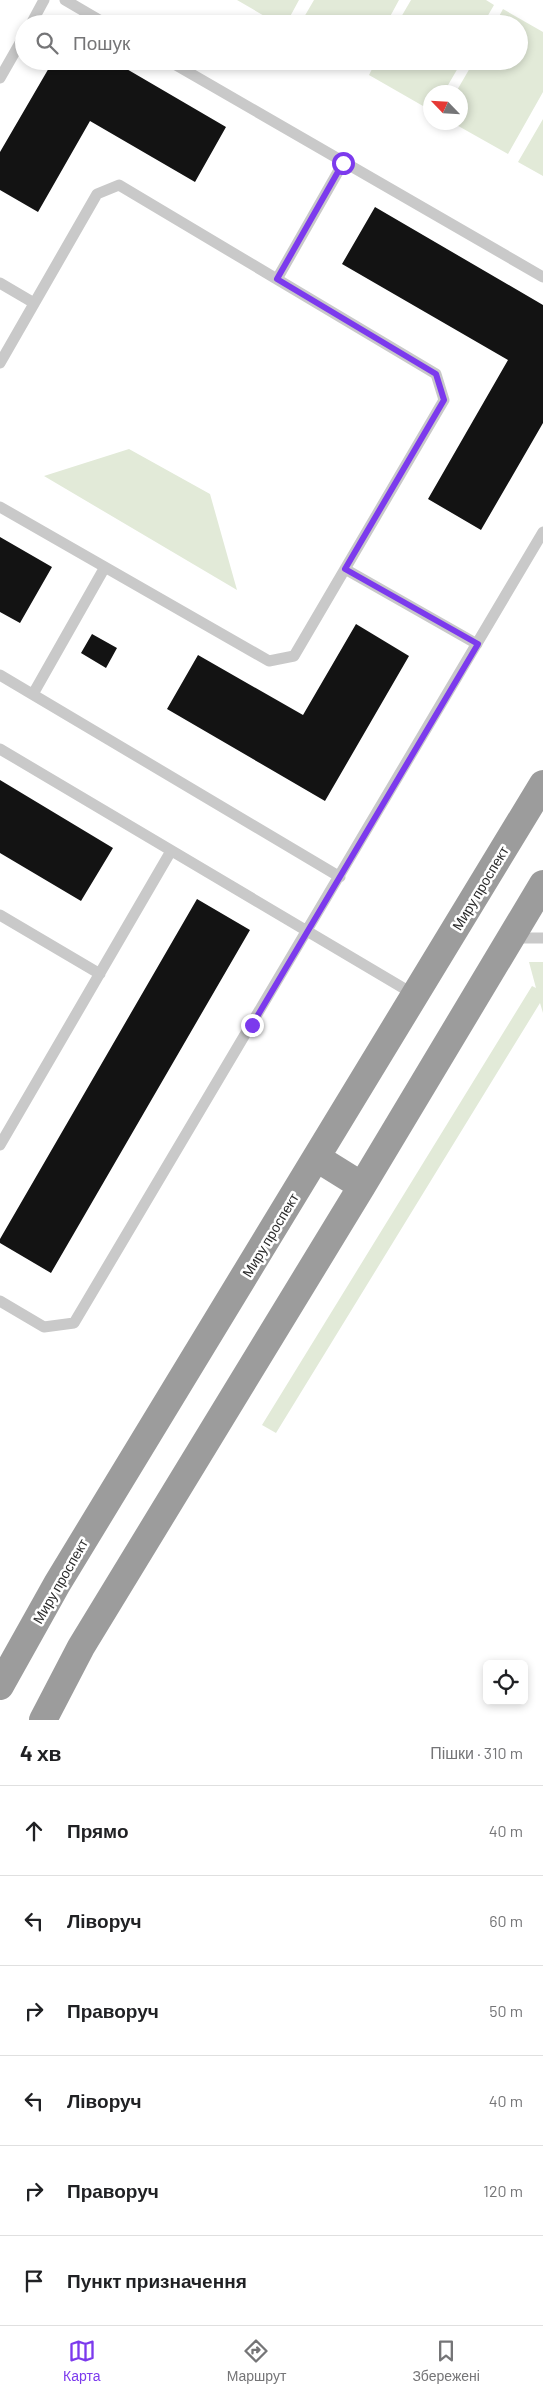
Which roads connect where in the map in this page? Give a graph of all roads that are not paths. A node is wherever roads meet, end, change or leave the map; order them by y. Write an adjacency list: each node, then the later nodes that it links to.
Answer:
1 (44, 0): 3 (lane)
2 (65, 0): 4 (lane)
3 (35, 15)
4 (91, 15)
5 (15, 52): 7 (lane)
6 (184, 70): 8 (lane)
7 (0, 78)
8 (343, 163): 9 (lane); 10 (lane)
9 (543, 277)
10 (277, 279): 12 (lane); 17 (lane)
11 (0, 283): 12 (lane)
12 (34, 303): 13 (lane)
13 (0, 363)
14 (0, 507): 16 (lane)
15 (543, 532): 18 (lane)
16 (105, 567): 17 (lane); 20 (lane)
17 (345, 569): 18 (lane)
18 (478, 644): 24 (lane)
19 (0, 675): 20 (lane)
20 (33, 694): 24 (lane)
21 (0, 749): 23 (lane)
22 (543, 784): 31 (highway, Миру проспект)
23 (171, 851): 27 (lane); 30 (lane)
24 (340, 877): 27 (lane)
25 (543, 884): 28 (highway)
26 (0, 915): 30 (lane)
27 (308, 931): 31 (lane); 35 (lane)
28 (510, 938): 29 (lane); 34 (highway)
29 (543, 938)
30 (100, 974): 32 (lane)
31 (416, 995): 33 (highway, Миру проспект)
32 (0, 1145)
33 (317, 1158): 34 (highway); 36 (highway, Миру проспект)
34 (362, 1186): 37 (highway)
35 (0, 1301)
36 (0, 1686)
37 (43, 1720)

